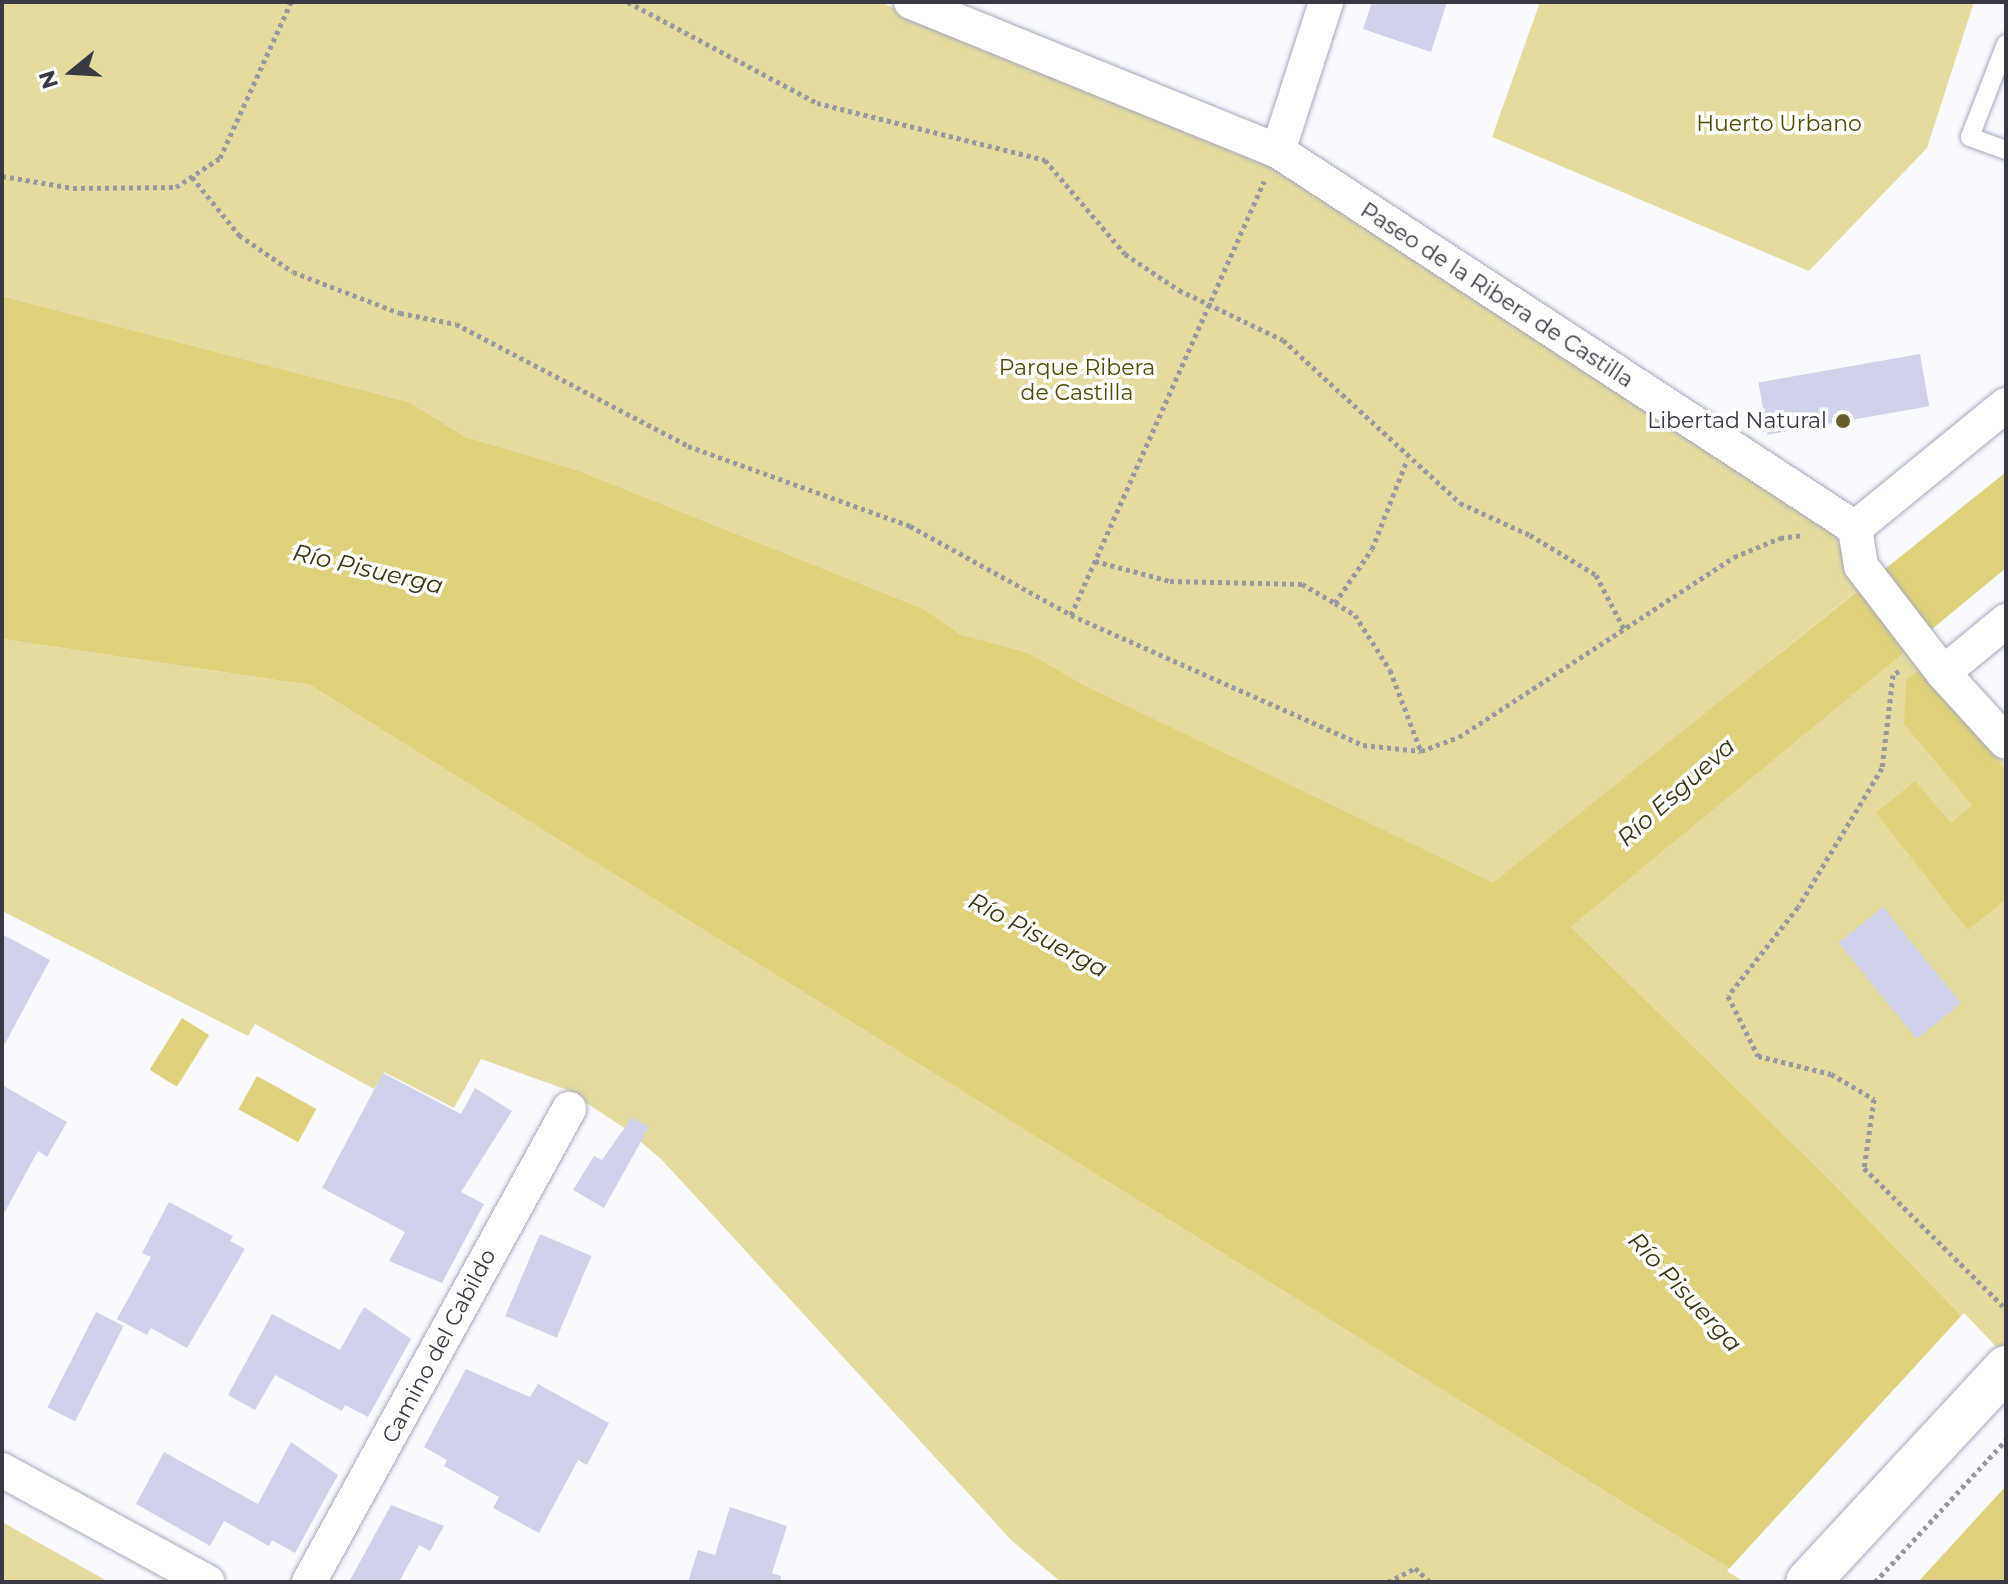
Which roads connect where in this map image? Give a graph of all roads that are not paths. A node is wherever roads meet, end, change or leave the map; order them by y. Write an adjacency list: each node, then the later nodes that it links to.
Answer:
1 (911, 2): 5 (street, Paseo de la Ribera de Castilla)
2 (1326, 2): 5 (street)
3 (2006, 44): 4 (lane)
4 (2006, 150)
5 (1278, 151): 7 (street, Paseo de la Ribera de Castilla)
6 (2006, 405): 7 (street)
7 (1855, 528): 9 (street)
8 (2006, 621): 9 (street)
9 (1932, 659): 10 (street)
10 (2006, 742)
11 (569, 1109): 15 (street, Camino del Cabildo)
12 (2006, 1368): 16 (main road)
13 (2, 1470): 14 (street)
14 (207, 1582)
15 (309, 1582)
16 (1808, 1582)

